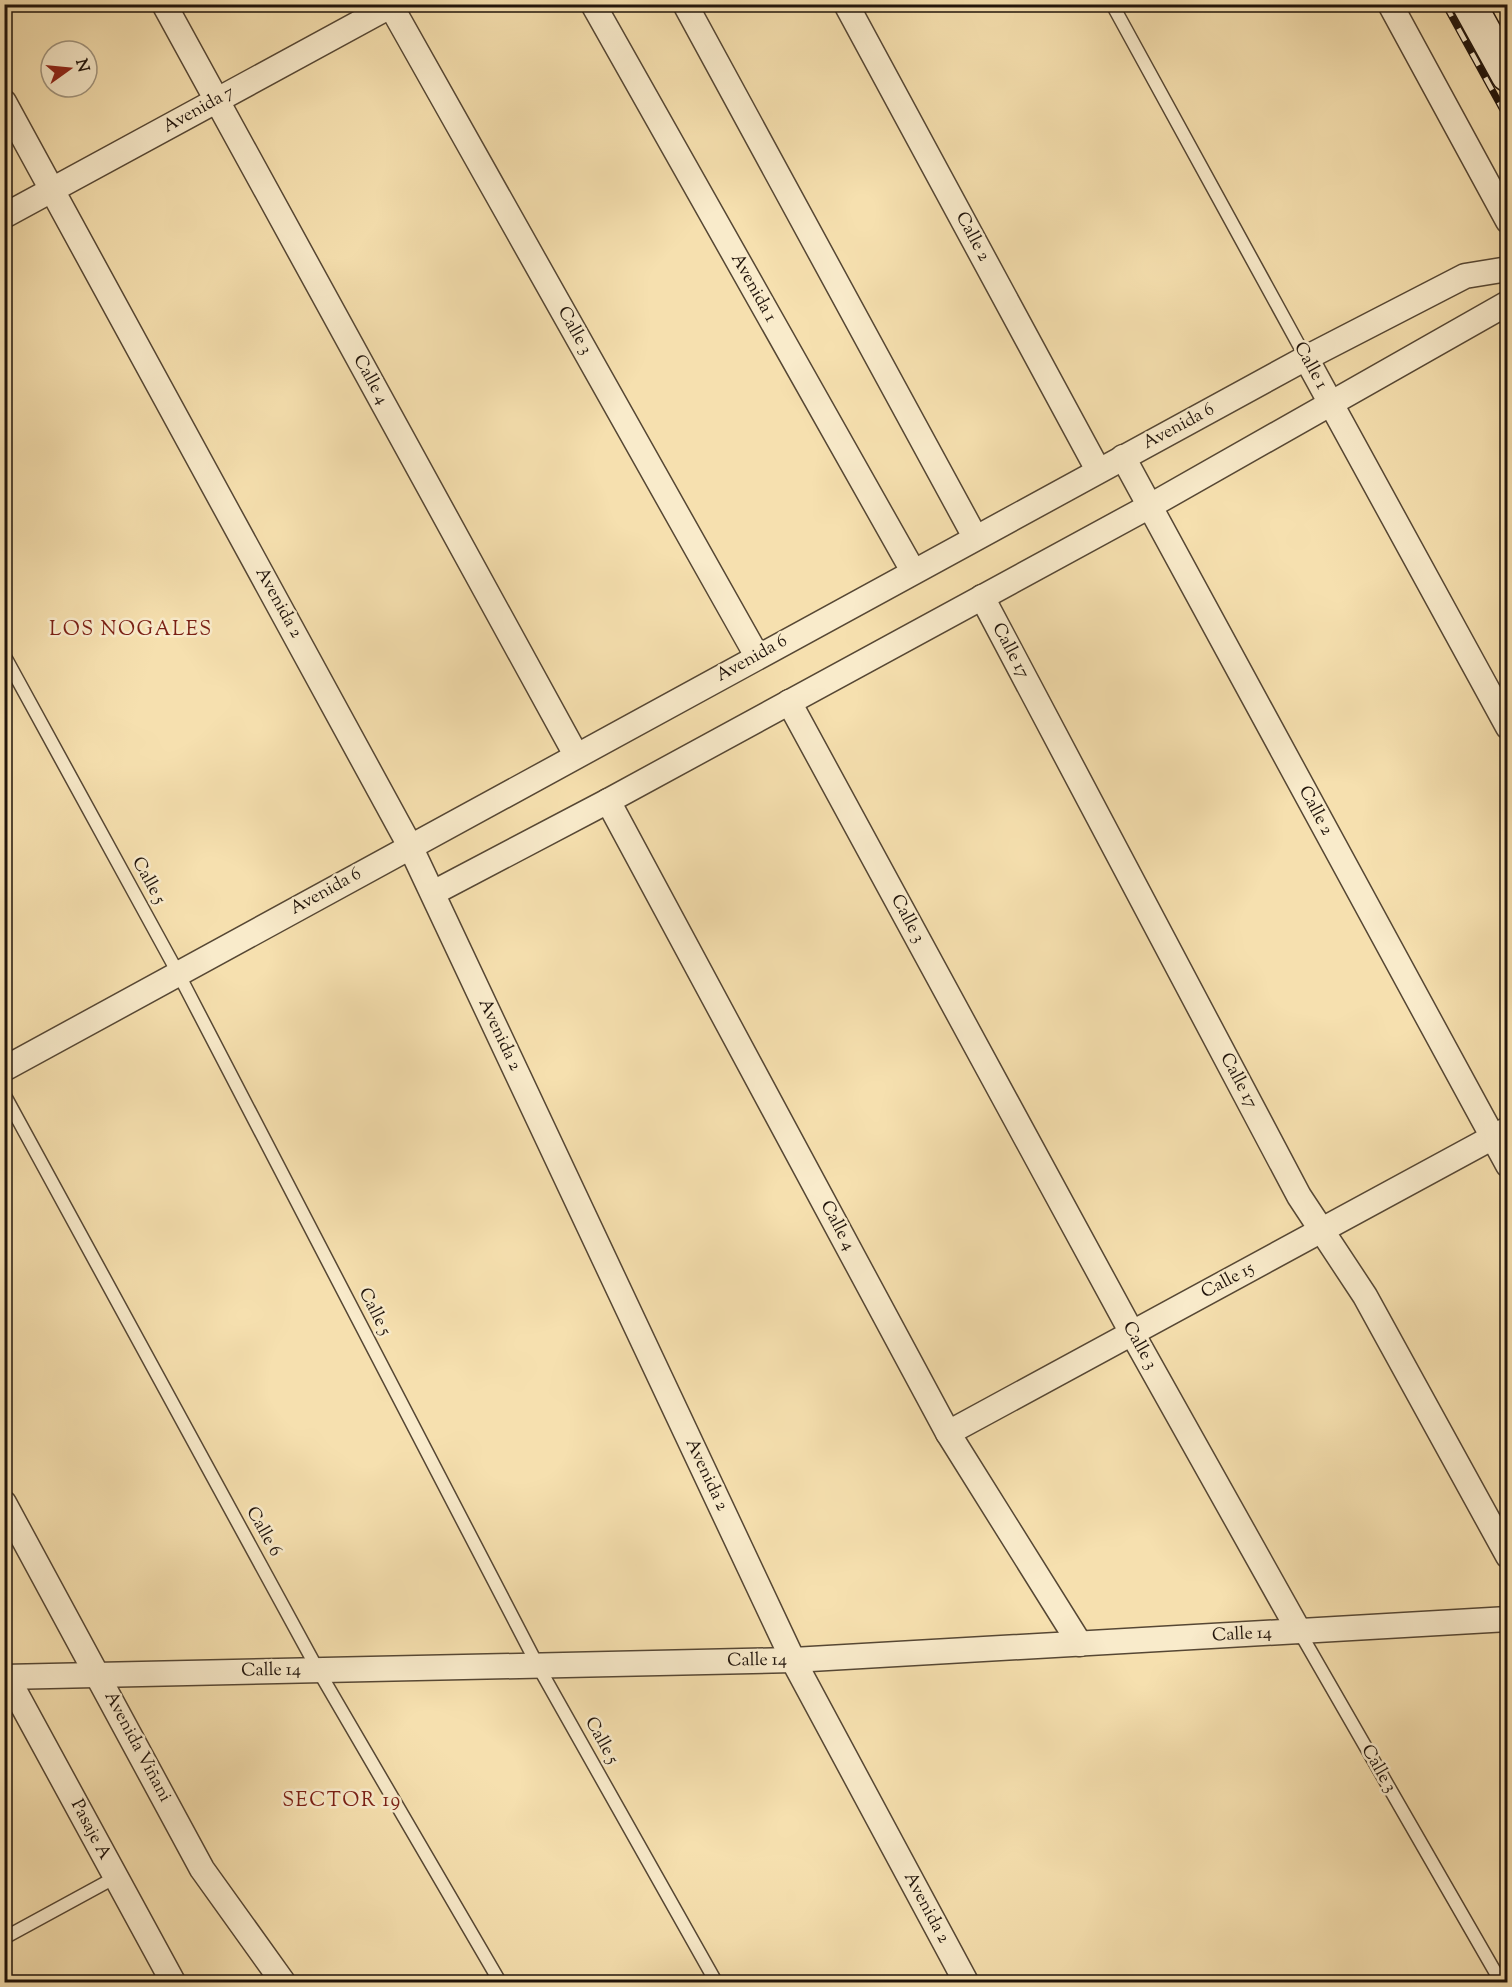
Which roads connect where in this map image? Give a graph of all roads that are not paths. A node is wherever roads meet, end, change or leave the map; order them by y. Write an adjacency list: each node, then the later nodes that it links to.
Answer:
1 (164, 4): 11 (street, Calle 4)
2 (593, 4): 24 (street, Avenida 1)
3 (685, 4): 23 (street)
4 (846, 4): 21 (street, Calle 2)
5 (1112, 4): 18 (lane, Calle 1)
6 (1390, 4): 15 (street)
7 (1469, 4): 10 (main road)
8 (392, 5): 9 (street, Avenida 7); 27 (street, Calle 3)
9 (358, 13): 11 (street, Avenida 7)
10 (1508, 75)
11 (217, 100): 13 (street, Avenida 7); 30 (street, Calle 4)
12 (4, 102): 13 (street, Avenida 2)
13 (53, 189): 14 (street, Avenida 7); 32 (street, Avenida 2)
14 (4, 216)
15 (1508, 221)
16 (1508, 269): 18 (street, Avenida 6)
17 (1508, 303): 19 (street)
18 (1306, 358): 19 (street, Calle 1); 20 (street, Avenida 6)
19 (1330, 402): 22 (street); 29 (street, Calle 1)
20 (1123, 457): 21 (street, Avenida 6); 22 (street, Calle 2)
21 (1098, 471): 23 (street, Avenida 6)
22 (1150, 506): 25 (street); 37 (street, Calle 2)
23 (975, 537): 24 (street, Avenida 6)
24 (913, 571): 27 (street, Avenida 6)
25 (982, 597): 28 (street); 39 (street, Calle 17)
26 (4, 655): 34 (lane, Calle 5)
27 (757, 656): 30 (street, Avenida 6)
28 (789, 702): 31 (street); 40 (street, Calle 3)
29 (1508, 727)
30 (576, 755): 32 (street, Avenida 6)
31 (608, 801): 33 (street); 41 (street, Calle 4)
32 (410, 846): 33 (street, Avenida 2); 34 (street, Avenida 6)
33 (432, 893): 47 (street, Avenida 2)
34 (178, 973): 35 (street, Avenida 6); 48 (lane, Calle 5)
35 (4, 1069)
36 (4, 1094): 49 (lane, Calle 6)
37 (1500, 1133): 38 (street, Calle 2); 39 (street, Calle 15)
38 (1508, 1165)
39 (1323, 1230): 40 (street, Calle 15); 43 (street, Calle 17)
40 (1132, 1333): 41 (street, Calle 15); 45 (street, Calle 3)
41 (948, 1433): 46 (street, Calle 4)
42 (4, 1503): 50 (street, Avenida Viñani)
43 (1508, 1556)
44 (1508, 1619): 45 (street, Calle 14)
45 (1299, 1631): 46 (street, Calle 14); 59 (lane, Calle 3)
46 (1080, 1644): 47 (street, Calle 14)
47 (793, 1660): 48 (street, Calle 14); 58 (street, Avenida 2)
48 (538, 1666): 49 (street, Calle 14); 57 (lane, Calle 5)
49 (318, 1670): 50 (street, Calle 14); 56 (lane, Calle 6)
50 (98, 1674): 51 (street, Calle 14); 55 (street, Avenida Viñani)
51 (6, 1677): 52 (street, Pasaje A)
52 (116, 1877): 53 (lane); 54 (street, Pasaje A)
53 (4, 1938)
54 (173, 1983)
55 (283, 1983)
56 (500, 1983)
57 (716, 1983)
58 (966, 1983)
59 (1501, 1983)

